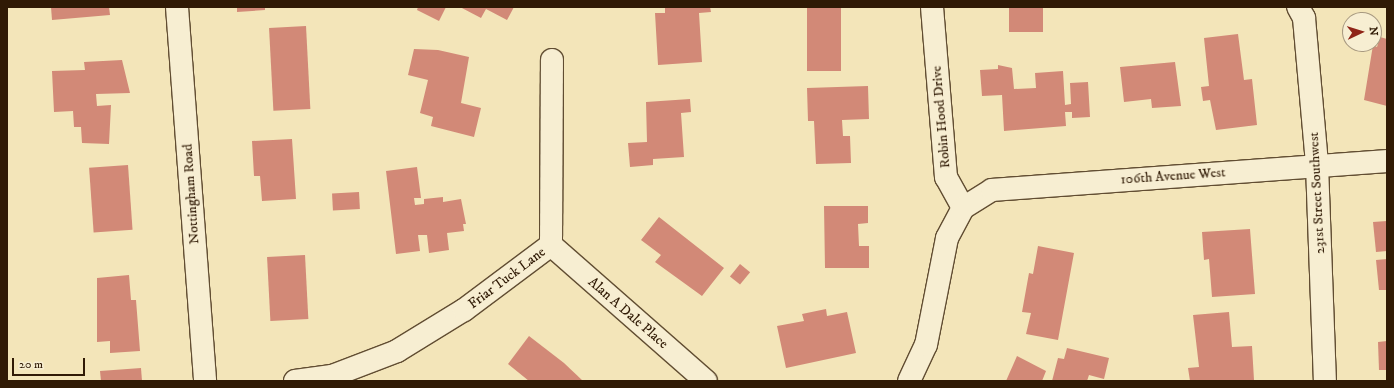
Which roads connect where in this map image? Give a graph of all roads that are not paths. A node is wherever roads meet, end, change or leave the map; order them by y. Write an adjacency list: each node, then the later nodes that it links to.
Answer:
1 (177, 7): 9 (street, Nottingham Road)
2 (932, 7): 7 (street, Robin Hood Drive)
3 (1298, 7): 6 (street, 231st Street Southwest)
4 (552, 60): 8 (street, Friar Tuck Lane)
5 (1387, 161): 6 (street, 106th Avenue West)
6 (1317, 166): 7 (street, 106th Avenue West); 13 (street, 231st Street Southwest)
7 (963, 208): 12 (street)
8 (550, 245): 10 (street, Friar Tuck Lane); 11 (street, Alan A Dale Place)
9 (205, 381)
10 (295, 381)
11 (706, 381)
12 (909, 381)
13 (1325, 381)

